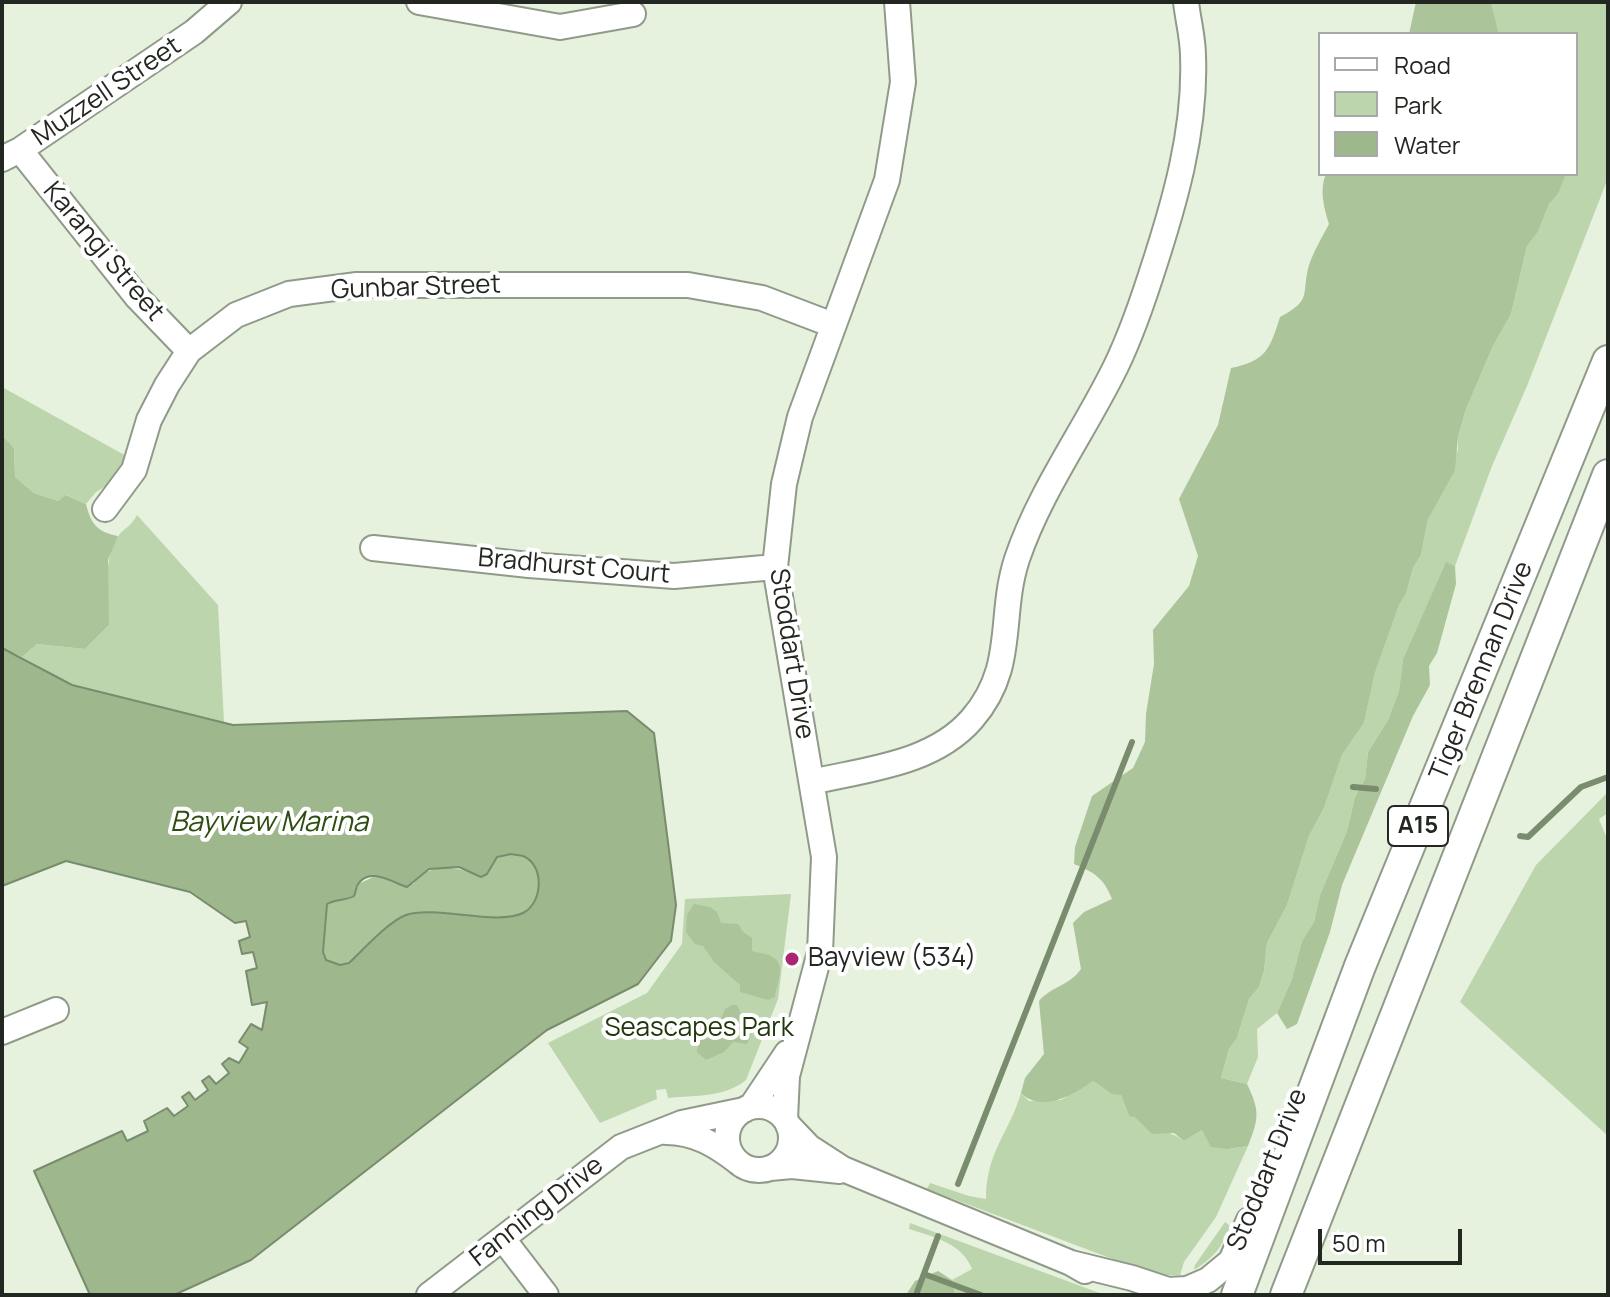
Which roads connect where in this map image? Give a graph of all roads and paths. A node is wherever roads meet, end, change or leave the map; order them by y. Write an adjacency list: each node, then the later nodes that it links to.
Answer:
1 (229, 2): 6 (street, Muzzell Street)
2 (419, 2): 5 (street)
3 (897, 2): 7 (street, Stoddart Drive)
4 (1186, 2): 14 (street)
5 (633, 14)
6 (11, 155): 8 (street, Karangi Street)
7 (833, 325): 8 (street, Gunbar Street); 13 (street, Stoddart Drive)
8 (189, 351): 11 (street, Gunbar Street)
9 (1608, 361): 15 (main road, Tiger Brennan Drive / A15)
10 (1608, 475): 31 (main road, Tiger Brennan Drive / A15)
11 (105, 509)
12 (373, 548): 13 (street, Bradhurst Court)
13 (775, 567): 14 (street, Stoddart Drive)
14 (812, 782): 18 (street, Stoddart Drive)
15 (1360, 966): 26 (street, Stoddart Drive); 30 (main road, Tiger Brennan Drive / A15)
16 (56, 1010): 17 (street)
17 (2, 1032)
18 (798, 1033): 19 (street, Stoddart Drive); 20 (street, Stoddart Drive)
19 (748, 1109): 20 (street); 21 (street, Fanning Drive); 22 (street)
20 (787, 1122): 23 (street); 24 (street, Stoddart Drive)
21 (648, 1135): 22 (street, Fanning Drive); 25 (street, Fanning Drive)
22 (739, 1163): 23 (street)
23 (770, 1168): 24 (street, Stoddart Drive)
24 (866, 1179): 26 (street, Stoddart Drive)
25 (503, 1239): 27 (street, Fanning Drive); 28 (street)
26 (1071, 1263): 29 (street, Stoddart Drive)
27 (429, 1295)
28 (546, 1295)
29 (1130, 1295)
30 (1237, 1295)
31 (1286, 1295)

